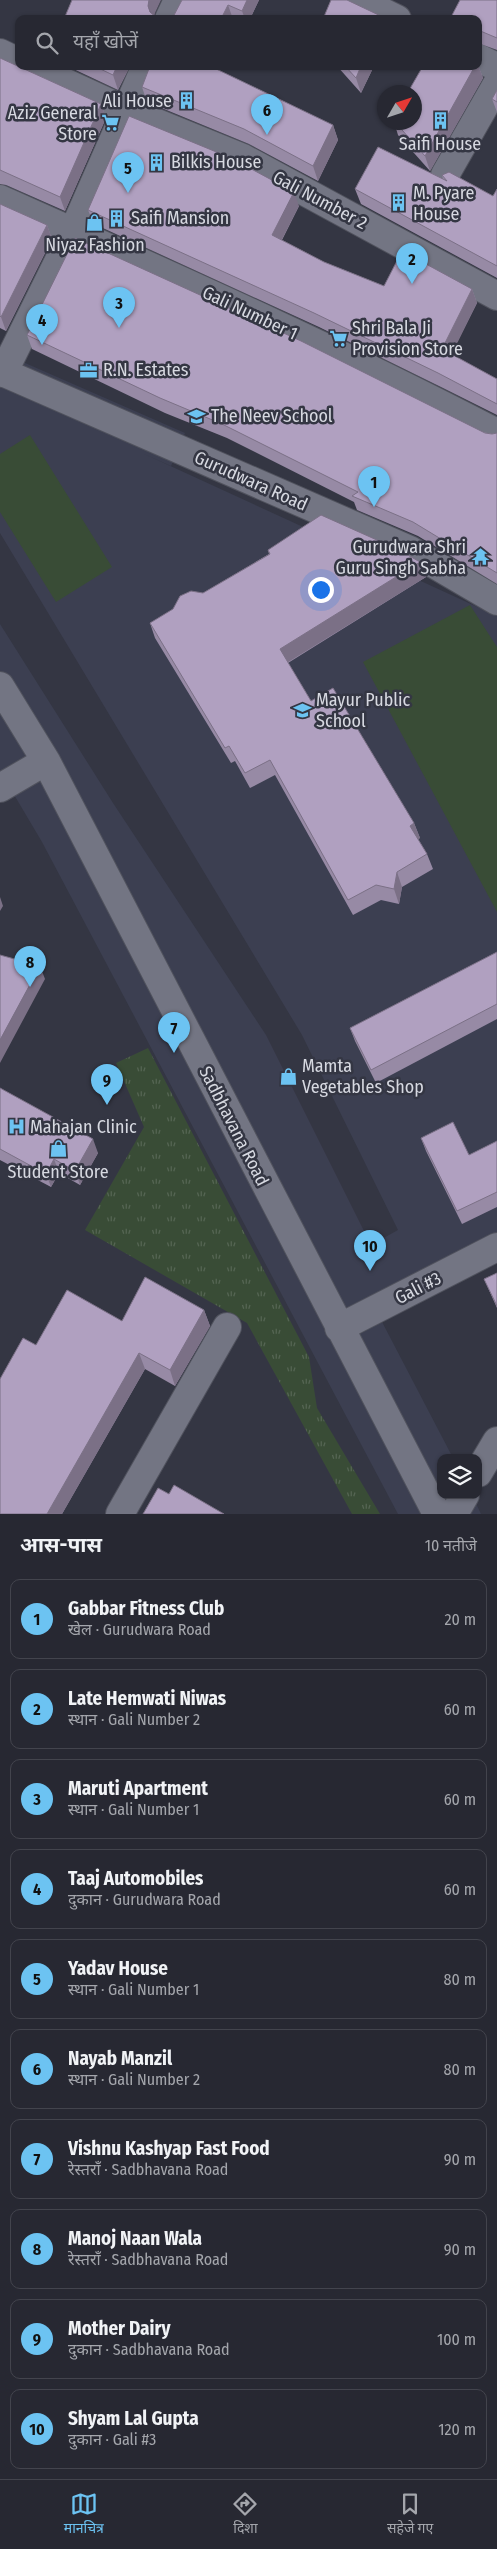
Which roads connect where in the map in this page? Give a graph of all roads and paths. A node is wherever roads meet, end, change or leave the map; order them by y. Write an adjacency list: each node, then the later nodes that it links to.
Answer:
1 (178, 0): 3 (street)
2 (358, 0): 4 (street)
3 (171, 15)
4 (389, 15)
5 (0, 53): 6 (street)
6 (15, 60)
7 (482, 60): 8 (street)
8 (497, 67)
9 (38, 70): 12 (street, Gali Number 2)
10 (144, 70): 12 (street)
11 (497, 84): 13 (street)
12 (125, 110): 15 (street); 16 (street, Gali Number 2)
13 (445, 175)
14 (0, 199): 15 (street, Gali Number 1)
15 (72, 232): 17 (street); 18 (street, Gali Number 1)
16 (497, 296)
17 (2, 372): 19 (street, Gurudwara Road)
18 (497, 433)
19 (497, 601)
20 (0, 686): 21 (street, Sadbhavana Road)
21 (46, 761): 22 (street); 25 (street, Sadbhavana Road)
22 (0, 788)
23 (497, 1247): 25 (street, Gali #3)
24 (227, 1327): 29 (street)
25 (338, 1328): 30 (street, Sadbhavana Road)
26 (497, 1442): 27 (street)
27 (482, 1466)
28 (463, 1499): 31 (street)
29 (120, 1514)
30 (437, 1514)
31 (454, 1514)

